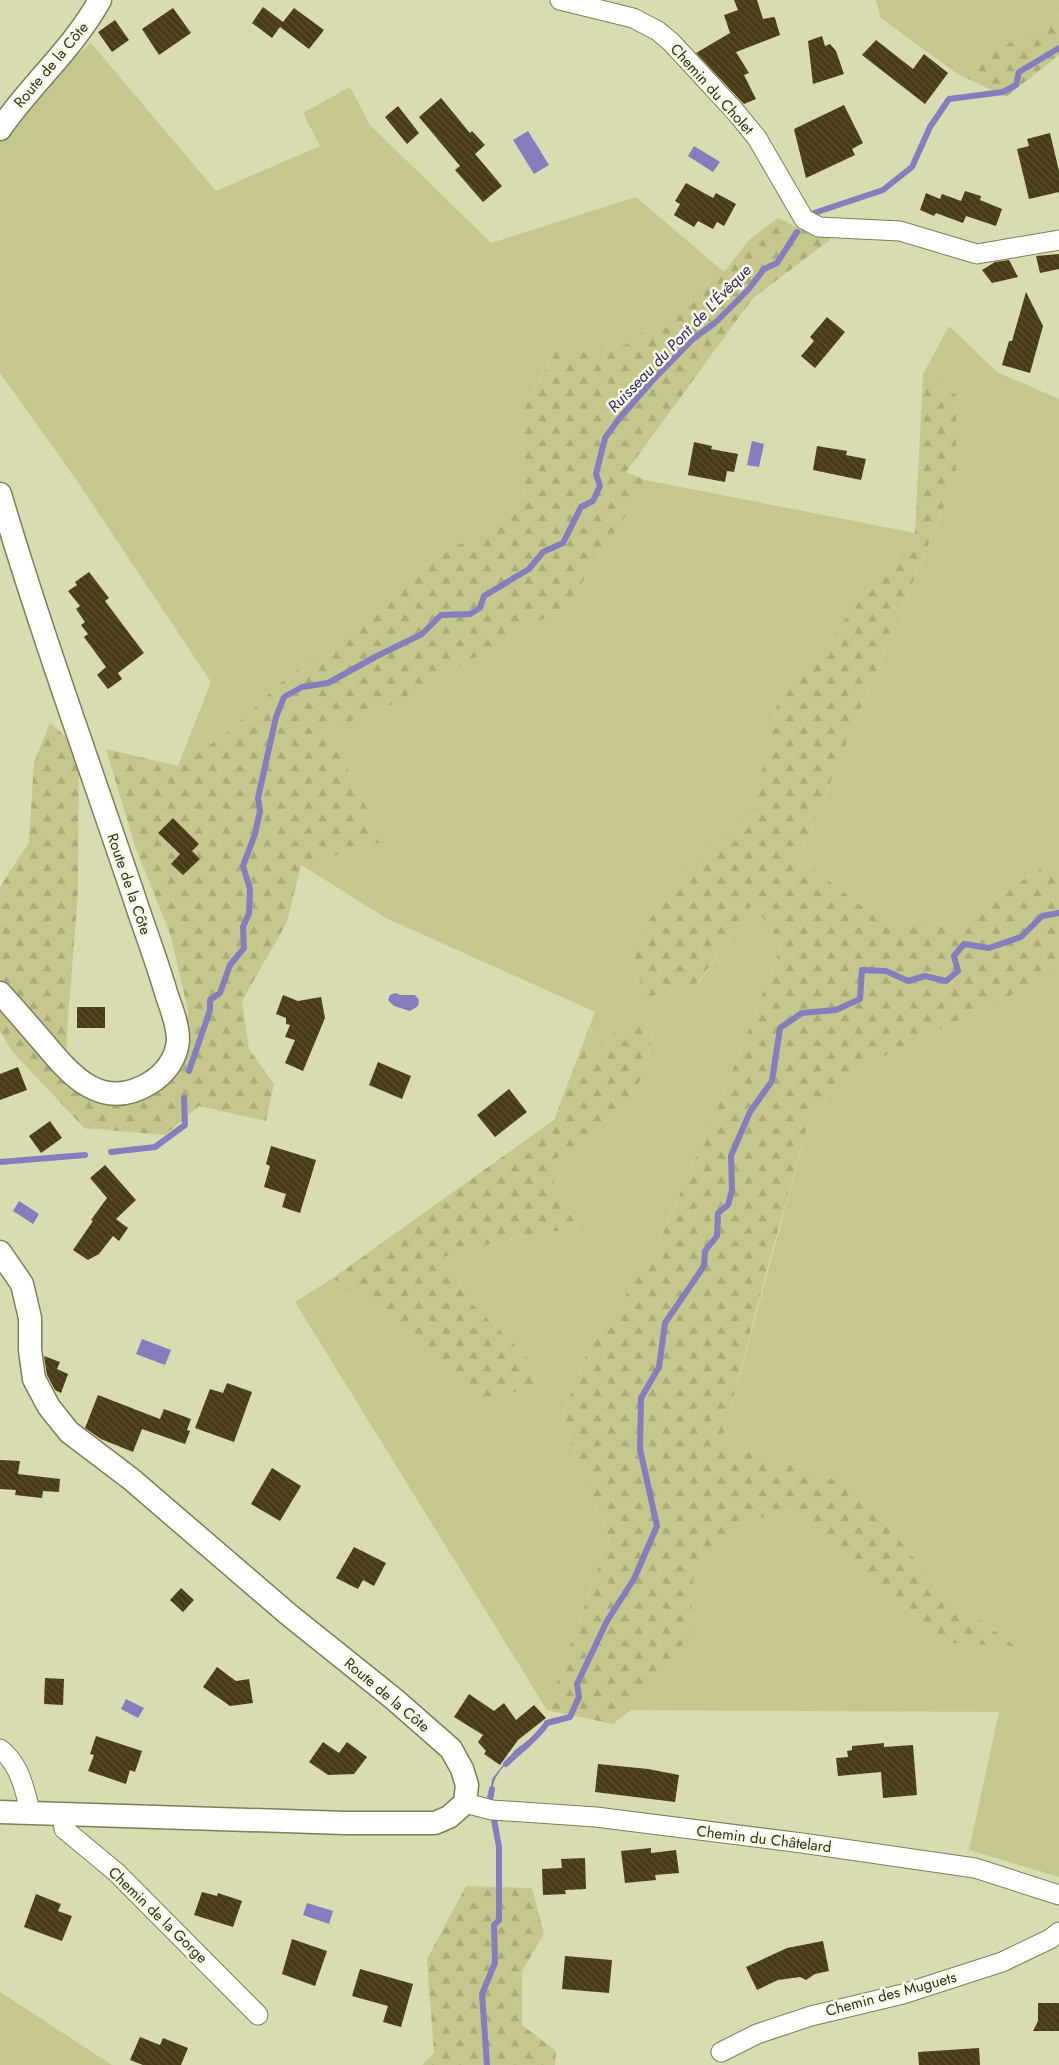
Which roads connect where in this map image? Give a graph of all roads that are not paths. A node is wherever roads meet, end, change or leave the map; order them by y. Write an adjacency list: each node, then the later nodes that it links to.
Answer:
1 (100, 0): 3 (street, Route de la Côte)
2 (560, 0): 4 (street, Chemin du Cholet)
3 (0, 129)
4 (1059, 240)
5 (0, 494): 6 (street, Route de la Côte)
6 (0, 993)
7 (0, 1252): 9 (street, Route de la Côte)
8 (0, 1749): 11 (street)
9 (465, 1802): 12 (street); 13 (street, Chemin du Châtelard)
10 (0, 1812): 11 (street)
11 (31, 1814): 12 (street)
12 (62, 1814): 15 (street, Chemin de la Gorge)
13 (1059, 1896)
14 (1059, 1932): 16 (street, Chemin des Muguets)
15 (258, 2015)
16 (722, 2052)

